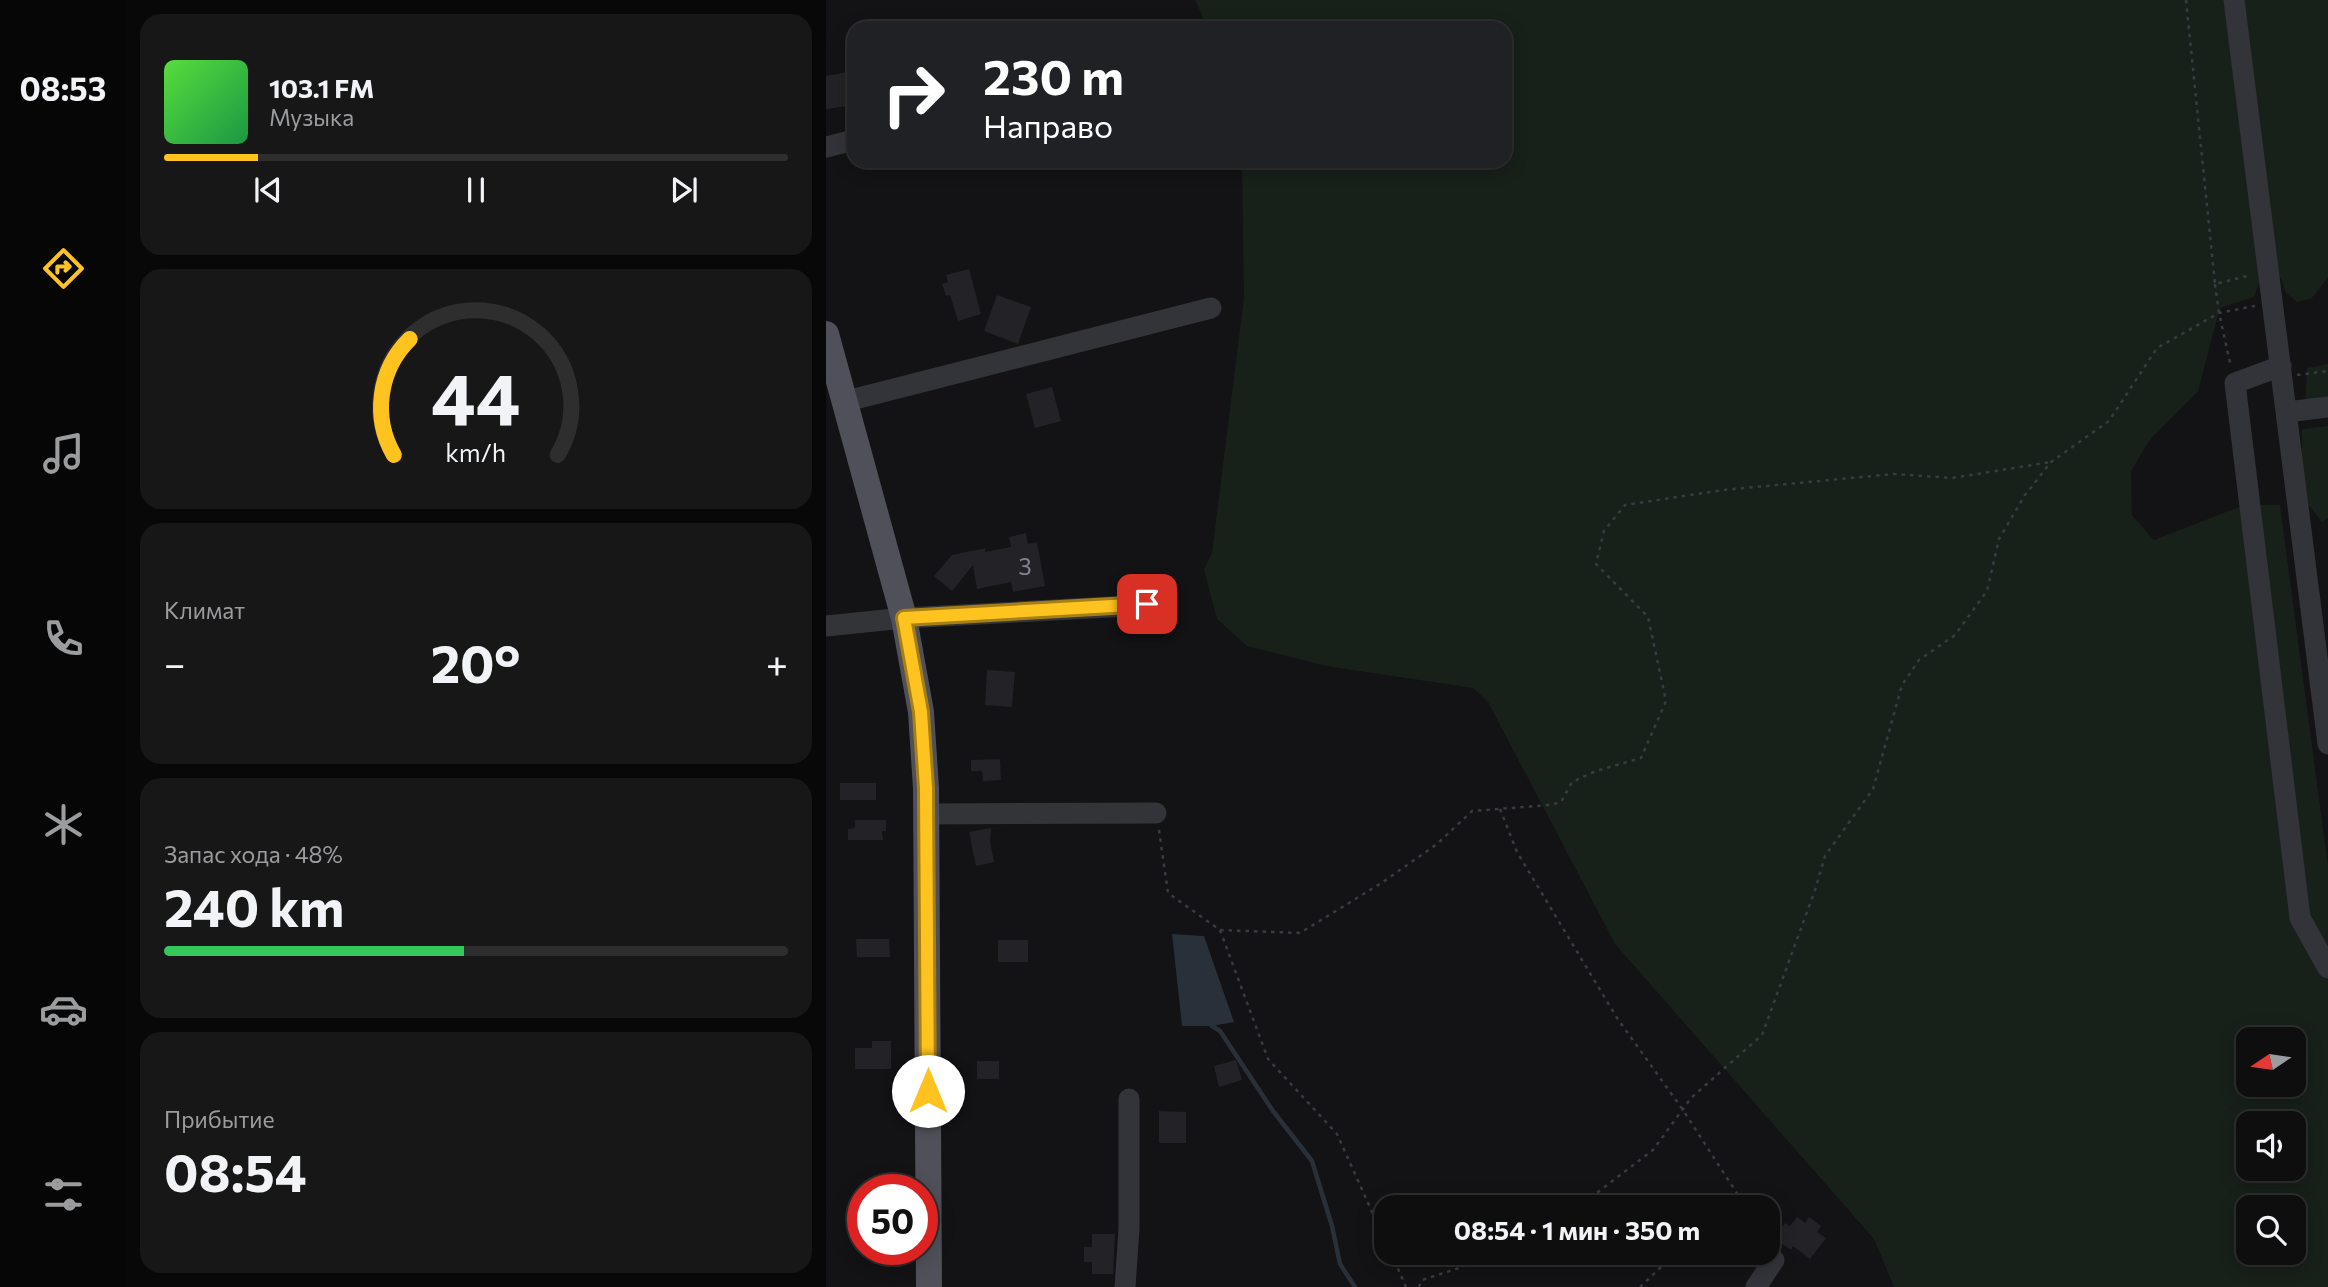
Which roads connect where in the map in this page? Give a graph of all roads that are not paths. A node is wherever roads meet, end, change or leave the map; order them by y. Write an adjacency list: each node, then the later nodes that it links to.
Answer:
1 (2234, 0): 6 (street)
2 (847, 142): 3 (street)
3 (826, 147)
4 (1211, 308): 7 (street)
5 (826, 334): 7 (main road)
6 (2282, 371): 9 (street); 16 (street)
7 (843, 402): 11 (main road)
8 (2328, 407): 9 (street)
9 (2287, 412): 13 (street)
10 (1147, 604): 11 (street)
11 (904, 618): 12 (street); 15 (main road)
12 (826, 626)
13 (2328, 744)
14 (1156, 813): 15 (street)
15 (926, 814): 19 (main road)
16 (2328, 968)
17 (1129, 1100): 20 (street)
18 (1771, 1265): 21 (street)
19 (929, 1287)
20 (1125, 1287)
21 (1756, 1287)

